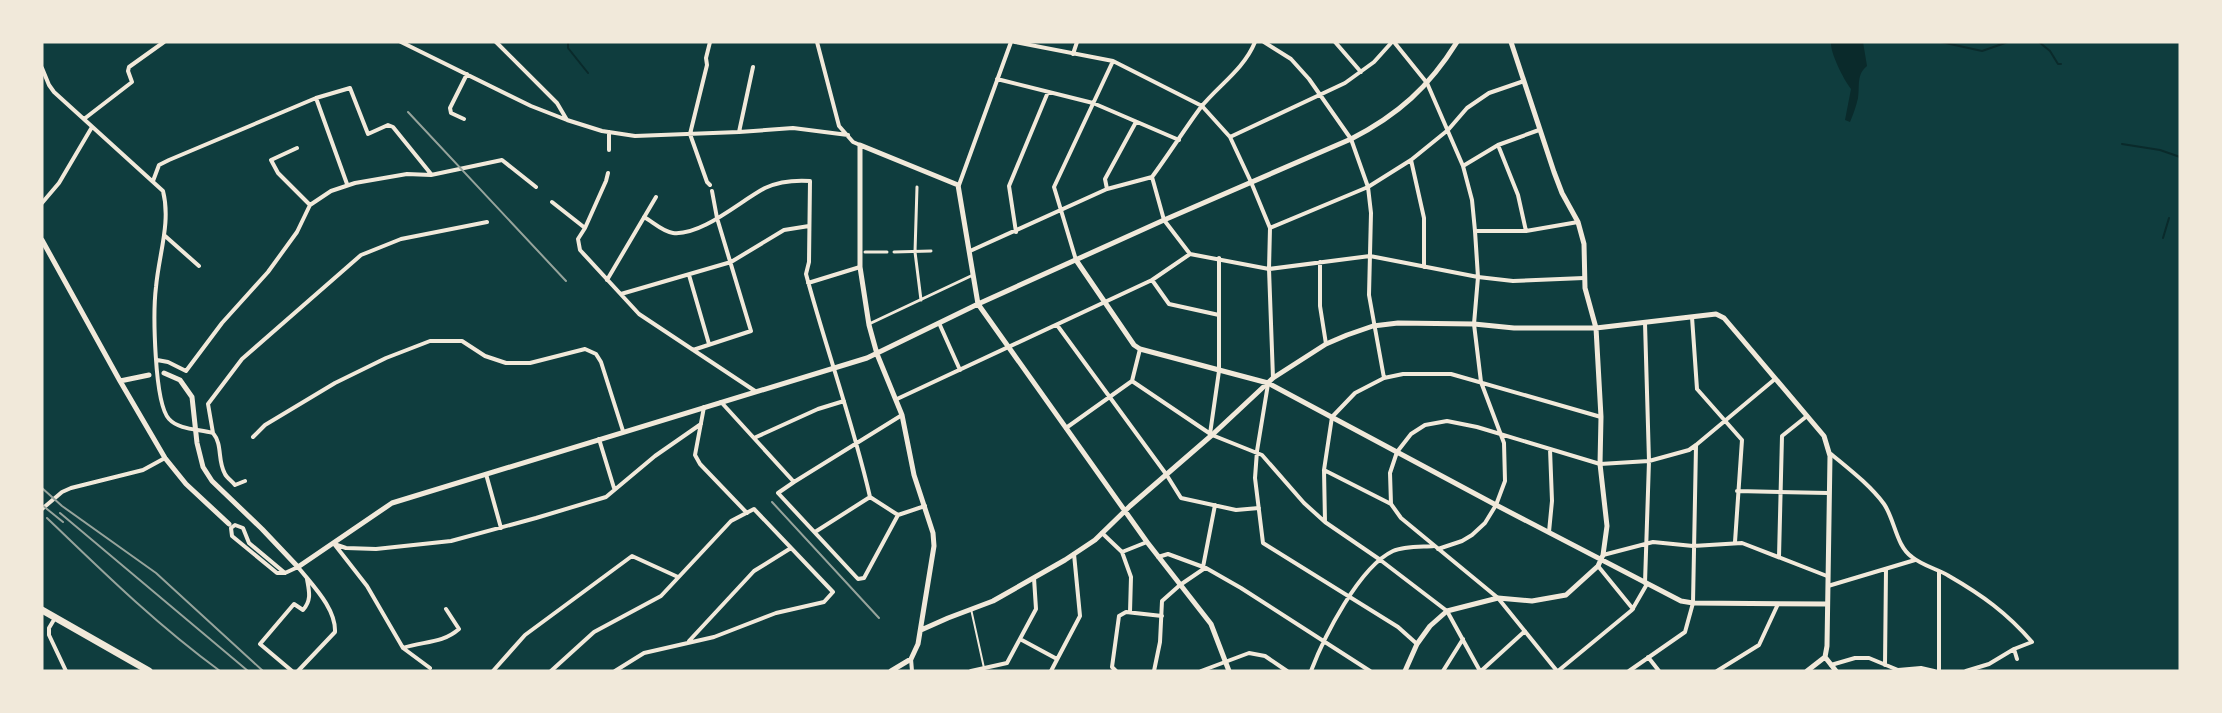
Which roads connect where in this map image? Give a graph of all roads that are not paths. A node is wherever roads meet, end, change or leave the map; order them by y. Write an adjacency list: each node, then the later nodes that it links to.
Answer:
1 (164, 42): 28 (street)
2 (401, 42): 19 (street)
3 (496, 42): 30 (street)
4 (710, 42): 37 (street)
5 (817, 42): 38 (street)
6 (1013, 42): 14 (street); 20 (street)
7 (1077, 42): 14 (street)
8 (1255, 42): 27 (street)
9 (1264, 42): 24 (street)
10 (1335, 42): 18 (street)
11 (1393, 42): 18 (street); 22 (street)
12 (1457, 42): 22 (street)
13 (1511, 42): 21 (street)
14 (1073, 54): 15 (street)
15 (1113, 61): 26 (street); 27 (street)
16 (753, 67): 36 (street)
17 (42, 68): 28 (street)
18 (1361, 72): 24 (street)
19 (466, 74): 29 (street); 30 (street)
20 (997, 79): 23 (street); 54 (street)
21 (1524, 81): 33 (street); 34 (street)
22 (1427, 83): 33 (street); 40 (street)
23 (1047, 92): 26 (street); 74 (street)
24 (1322, 96): 39 (street); 40 (street)
25 (316, 98): 49 (street); 51 (street); 53 (street)
26 (1093, 103): 31 (street); 63 (street)
27 (1202, 106): 39 (street); 41 (street)
28 (84, 119): 32 (street)
29 (464, 119)
30 (567, 120): 35 (street)
31 (1136, 122): 41 (street); 58 (street)
32 (93, 127): 51 (street); 61 (street)
33 (1448, 129): 46 (street); 47 (street)
34 (1539, 130): 43 (street); 68 (street)
35 (609, 132): 37 (street); 45 (street)
36 (739, 132): 37 (street); 38 (street)
37 (690, 134): 65 (street)
38 (848, 135): 42 (street)
39 (1230, 137): 52 (street)
40 (1351, 139): 52 (street); 57 (street)
41 (1179, 140): 50 (street)
42 (860, 145): 54 (street); 90 (street)
43 (1498, 145): 47 (street); 73 (street)
44 (297, 148): 62 (street)
45 (609, 150)
46 (1411, 160): 57 (street); 91 (street)
47 (1463, 166): 72 (street)
48 (608, 173): 70 (street)
49 (434, 175): 53 (street); 55 (street)
50 (1152, 177): 58 (street); 66 (street)
51 (153, 181): 75 (street)
52 (1251, 182): 66 (street); 71 (street)
53 (347, 184): 62 (street)
54 (958, 185): 82 (street)
55 (536, 187)
56 (917, 187): 81 (street)
57 (1368, 187): 71 (street); 84 (street)
58 (1107, 189): 63 (street)
59 (656, 197): 64 (street)
60 (552, 202): 70 (street)
61 (42, 203)
62 (310, 206): 119 (street)
63 (1061, 211): 74 (street); 86 (street)
64 (645, 217): 65 (street); 97 (street)
65 (717, 218): 69 (street); 87 (street)
66 (1164, 220): 83 (street); 86 (street)
67 (487, 222): 147 (street)
68 (1578, 222): 73 (street); 96 (street)
69 (809, 226): 87 (street); 99 (street)
70 (585, 228): 97 (street)
71 (1270, 228): 92 (street)
72 (1475, 231): 73 (street); 95 (street)
73 (1526, 231)
74 (1016, 232): 82 (street)
75 (164, 235): 89 (street); 119 (street)
76 (42, 240): 128 (street)
77 (931, 251): 81 (street)
78 (866, 252): 79 (street)
79 (887, 252)
80 (894, 252): 81 (street)
81 (915, 252): 101 (street)
82 (969, 252): 94 (street)
83 (1190, 254): 85 (street); 98 (street)
84 (1370, 256): 88 (street); 91 (street); 111 (street)
85 (1219, 258): 92 (street); 104 (street)
86 (1076, 260): 102 (street); 103 (street)
87 (731, 262): 93 (street); 113 (street)
88 (1320, 262): 92 (street); 114 (street)
89 (199, 266)
90 (860, 267): 99 (street); 108 (street)
91 (1424, 267): 95 (street)
92 (1269, 269): 125 (street)
93 (689, 275): 100 (street); 113 (street)
94 (973, 275): 101 (street); 103 (street)
95 (1478, 277): 96 (street); 109 (street)
96 (1584, 278): 112 (street)
97 (607, 280): 100 (street)
98 (1152, 280): 102 (street); 104 (street)
99 (808, 283): 120 (street)
100 (621, 294): 117 (street)
101 (921, 300): 108 (street)
102 (1104, 302): 110 (street); 116 (street)
103 (978, 304): 106 (street); 115 (street)
104 (1219, 315): 122 (street)
105 (1692, 317): 107 (street); 127 (street); 142 (street)
106 (939, 323): 118 (street); 121 (street)
107 (1646, 323): 112 (street); 160 (street)
108 (869, 324): 118 (street)
109 (1474, 324): 111 (street); 112 (street); 130 (street)
110 (1057, 325): 115 (street); 133 (street)
111 (1373, 327): 114 (street); 126 (street)
112 (1596, 328): 141 (street)
113 (709, 344): 117 (street)
114 (1326, 344): 125 (street)
115 (1009, 348): 121 (street); 144 (street)
116 (1140, 349): 122 (street); 129 (street)
117 (692, 350): 132 (street)
118 (877, 354): 120 (street); 134 (street)
119 (157, 360): 145 (street)
120 (833, 368): 132 (street); 136 (street)
121 (960, 370): 134 (street)
122 (1219, 370): 131 (street); 148 (street)
123 (164, 373): 145 (street)
124 (150, 375): 128 (street)
125 (1274, 378): 131 (street)
126 (1384, 378): 130 (street); 140 (street)
127 (1775, 379): 139 (street); 142 (street)
128 (120, 381): 159 (street)
129 (1132, 381): 133 (street); 148 (street)
130 (1481, 382): 141 (street); 149 (street)
131 (1268, 383): 140 (street); 148 (street); 156 (street)
132 (755, 391): 135 (street)
133 (1110, 396): 144 (street); 164 (street)
134 (897, 399): 138 (street)
135 (721, 401): 137 (street); 151 (street)
136 (844, 401): 151 (street); 153 (street)
137 (705, 406): 143 (street); 146 (street)
138 (902, 415): 153 (street); 175 (street)
139 (1807, 416): 158 (street); 169 (street)
140 (1332, 417): 157 (street); 162 (street)
141 (1600, 417): 161 (street)
142 (1725, 421): 154 (street); 168 (street)
143 (701, 424): 167 (street); 179 (street)
144 (1066, 428): 178 (street)
145 (194, 429): 147 (street); 201 (street)
146 (622, 431): 150 (street); 152 (street)
147 (213, 433): 165 (street)
148 (1211, 435): 156 (street); 164 (street)
149 (1501, 435): 155 (street); 157 (street); 174 (street)
150 (253, 437)
151 (754, 438): 166 (street)
152 (599, 439): 163 (street); 167 (street)
153 (858, 443): 166 (street); 171 (street)
154 (1696, 445): 160 (street); 191 (street)
155 (1550, 449): 161 (street); 186 (street)
156 (1257, 451): 176 (street); 181 (street)
157 (1397, 452): 172 (street); 174 (street)
158 (1830, 453): 170 (street); 199 (street)
159 (165, 458): 177 (street); 182 (street)
160 (1649, 461): 161 (street); 189 (street)
161 (1600, 464): 200 (street)
162 (1324, 470): 172 (street); 181 (street)
163 (486, 473): 183 (street); 190 (street)
164 (1166, 474): 173 (street); 178 (street)
165 (245, 481)
166 (794, 482): 184 (street)
167 (614, 489): 183 (street)
168 (1737, 491): 169 (street); 188 (street)
169 (1780, 491): 170 (street); 197 (street)
170 (1828, 493): 206 (street)
171 (870, 497): 180 (street); 184 (street)
172 (1390, 504): 193 (street)
173 (1215, 505): 176 (street); 202 (street)
174 (1496, 505): 186 (street); 193 (street)
175 (925, 506): 180 (street); 226 (street)
176 (1259, 508): 213 (street)
177 (42, 510)
178 (1125, 510): 185 (street); 187 (street)
179 (747, 513): 192 (street); 207 (street)
180 (898, 515): 184 (street)
181 (1325, 522): 198 (street)
182 (229, 524)
183 (502, 528): 190 (street)
184 (814, 532)
185 (1102, 533): 194 (street); 195 (street)
186 (1549, 533): 200 (street)
187 (1147, 542): 194 (street); 196 (street)
188 (1735, 542): 191 (street); 197 (street)
189 (1646, 543): 191 (street); 200 (street); 210 (street)
190 (334, 544): 201 (street); 233 (street)
191 (1693, 546): 215 (street)
192 (791, 548): 231 (street); 231 (street)
193 (1436, 548): 198 (street); 214 (street)
194 (1122, 552): 223 (street)
195 (1074, 554): 208 (street); 238 (street)
196 (1158, 557): 202 (street); 211 (street)
197 (1779, 557): 206 (street)
198 (1379, 559): 213 (street); 222 (street)
199 (1916, 559): 203 (street); 204 (street)
200 (1601, 561): 210 (street); 214 (street); 220 (street)
201 (298, 567): 205 (street); 209 (street)
202 (1204, 567): 211 (street); 230 (street)
203 (1886, 569): 212 (street); 243 (street)
204 (1939, 571): 234 (street); 275 (street)
205 (285, 573): 205 (street)
206 (1827, 576): 212 (street)
207 (678, 577): 250 (street); 251 (street)
208 (1034, 578): 219 (street); 228 (street)
209 (307, 579): 248 (street); 249 (street)
210 (1646, 584): 215 (street); 220 (street)
211 (1180, 585): 224 (street); 240 (street)
212 (1827, 586): 217 (street)
213 (1350, 596): 230 (street); 232 (street)
214 (1497, 598): 222 (street); 227 (street)
215 (1693, 603): 216 (street); 235 (street)
216 (1778, 604): 217 (street); 271 (street)
217 (1826, 604): 236 (street)
218 (446, 609): 233 (street)
219 (971, 609): 226 (street); 245 (lane)
220 (1633, 609): 268 (street)
221 (42, 610): 225 (main road)
222 (1447, 611): 229 (street); 232 (street)
223 (1130, 612): 224 (street); 257 (street)
224 (1162, 616): 258 (street)
225 (55, 618): 246 (street); 247 (main road)
226 (921, 630): 237 (street)
227 (1525, 631): 267 (street); 268 (street)
228 (1020, 639): 238 (street); 245 (street)
229 (1463, 639): 266 (street); 267 (street)
230 (1323, 641): 263 (street); 264 (street)
231 (689, 642): 252 (street)
232 (1417, 644): 265 (street)
233 (403, 648): 244 (street)
234 (2014, 650): 239 (street); 276 (street)
235 (1648, 657): 269 (street); 270 (street)
236 (1825, 657): 242 (street); 272 (street)
237 (911, 659): 253 (street); 254 (street)
238 (1058, 659): 256 (street)
239 (2017, 659)
240 (1225, 661): 241 (street); 259 (street); 260 (street)
241 (1278, 665): 261 (street); 262 (street)
242 (1831, 665): 243 (street); 273 (street)
243 (1885, 665): 274 (street)
244 (429, 668)
245 (985, 669): 255 (street)
246 (66, 671)
247 (149, 671)
248 (292, 671)
249 (298, 671)
250 (493, 671)
251 (551, 671)
252 (615, 671)
253 (891, 671)
254 (912, 671)
255 (971, 671)
256 (1051, 671)
257 (1116, 671)
258 (1154, 671)
259 (1201, 671)
260 (1229, 671)
261 (1280, 671)
262 (1287, 671)
263 (1311, 671)
264 (1370, 671)
265 (1405, 671)
266 (1443, 671)
267 (1480, 671)
268 (1558, 671)
269 (1629, 671)
270 (1659, 671)
271 (1718, 671)
272 (1807, 671)
273 (1836, 671)
274 (1934, 671)
275 (1939, 671)
276 (1966, 671)

